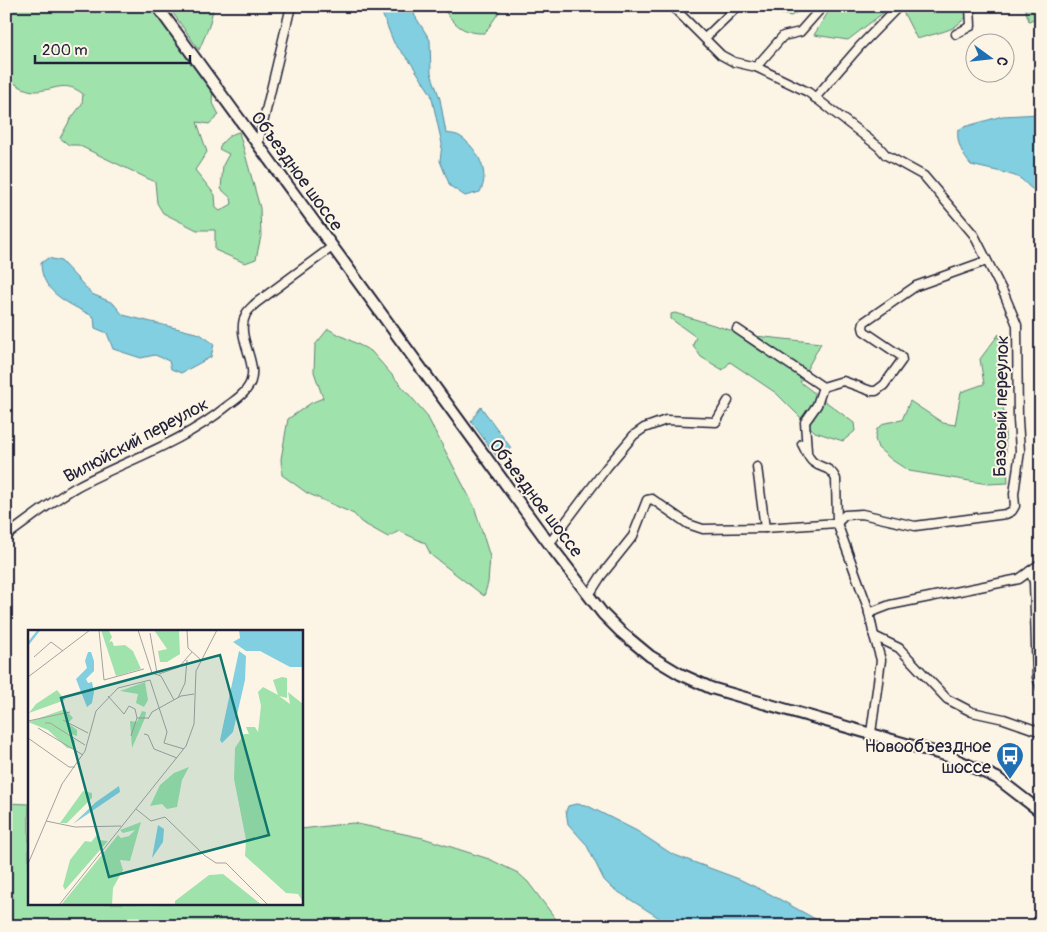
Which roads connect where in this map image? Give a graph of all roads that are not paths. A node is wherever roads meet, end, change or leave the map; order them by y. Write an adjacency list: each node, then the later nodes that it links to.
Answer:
1 (156, 6): 12 (main road, Объездное шоссе)
2 (291, 6): 12 (street)
3 (672, 6): 9 (street, Базовый переулок)
4 (738, 6): 9 (street)
5 (823, 6): 10 (street)
6 (899, 6): 11 (street)
7 (970, 6): 8 (street)
8 (956, 34)
9 (705, 38): 10 (street, Базовый переулок)
10 (756, 66): 11 (street, Базовый переулок)
11 (815, 98): 14 (street, Базовый переулок)
12 (258, 144): 13 (main road, Объездное шоссе)
13 (332, 247): 23 (street, Вилюйский переулок); 24 (main road, Объездное шоссе)
14 (986, 261): 16 (street); 21 (street, Базовый переулок)
15 (737, 329): 16 (street)
16 (823, 387): 19 (street)
17 (728, 401): 24 (street)
18 (802, 444): 19 (street)
19 (807, 453): 21 (street)
20 (757, 467): 22 (street)
21 (836, 522): 22 (street, Базовый переулок); 28 (street)
22 (765, 528): 27 (street, Базовый переулок)
23 (6, 536)
24 (549, 544): 27 (main road, Объездное шоссе)
25 (1041, 564): 26 (street)
26 (1030, 571): 28 (street); 30 (street)
27 (589, 595): 32 (main road, Объездное шоссе)
28 (869, 613): 29 (street)
29 (874, 636): 31 (street); 32 (street)
30 (1041, 688)
31 (1041, 732)
32 (871, 733): 33 (main road, Объездное шоссе)
33 (1041, 812)

